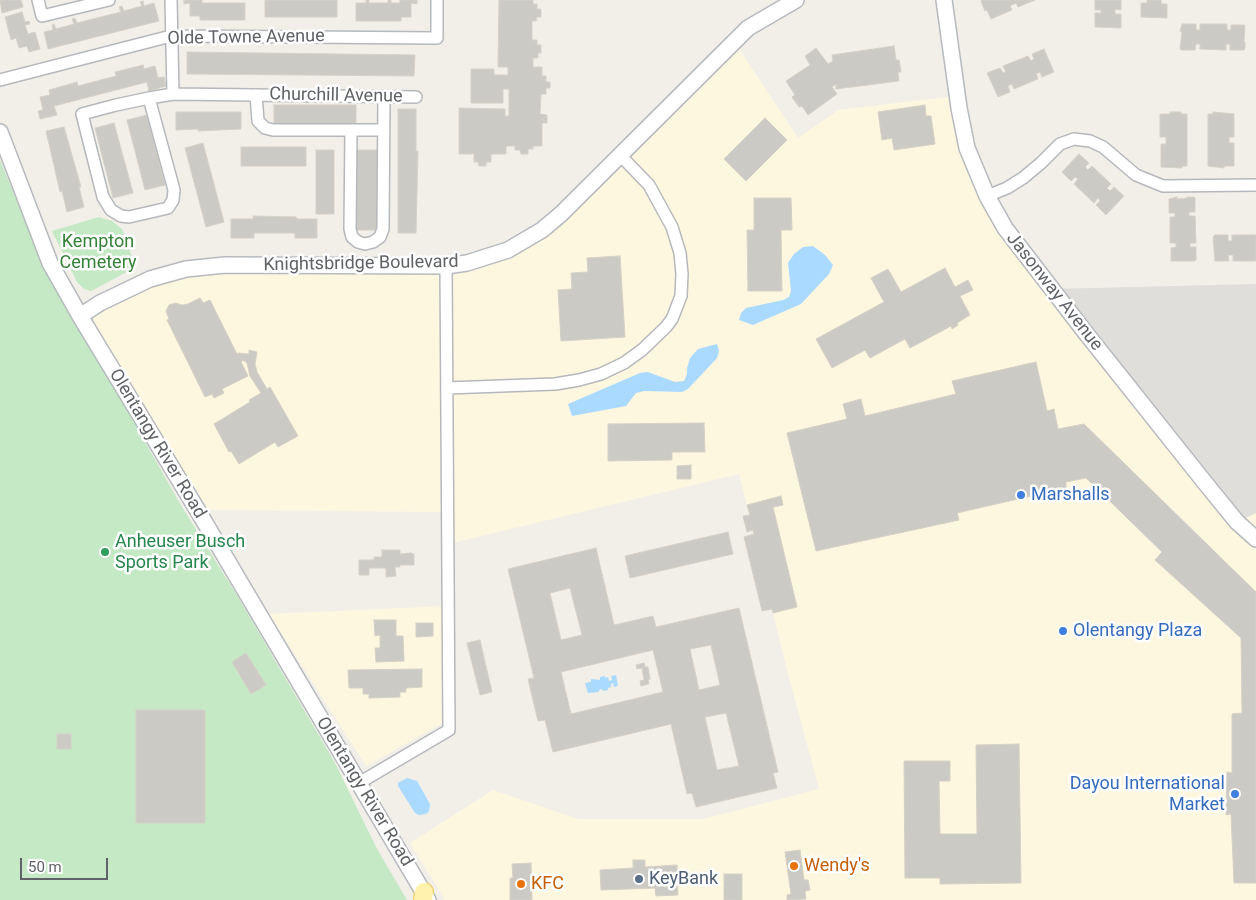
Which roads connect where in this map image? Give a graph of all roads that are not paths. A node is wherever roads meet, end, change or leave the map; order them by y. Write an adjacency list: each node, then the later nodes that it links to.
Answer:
1 (38, 0): 2 (street)
2 (109, 0)
3 (171, 0): 7 (street)
4 (437, 0): 7 (street, Olde Towne Avenue)
5 (796, 0): 17 (street, Knightsbridge Boulevard)
6 (944, 0): 19 (street, Jasonway Avenue)
7 (171, 36): 8 (street, Olde Towne Avenue); 9 (street)
8 (0, 80)
9 (173, 94): 10 (street, Churchill Avenue); 13 (street, Churchill Avenue)
10 (256, 95): 11 (street, Churchill Avenue); 14 (street, Churchill Avenue)
11 (384, 97): 12 (street, Churchill Avenue); 15 (street)
12 (416, 97)
13 (149, 98): 13 (street, Churchill Avenue)
14 (351, 130): 15 (street, Churchill Avenue); 15 (street)
15 (383, 130)
16 (0, 132): 21 (street, Olentangy River Road)
17 (620, 155): 20 (street, Knightsbridge Boulevard); 22 (street)
18 (1256, 184): 19 (street)
19 (987, 196): 23 (street, Jasonway Avenue)
20 (446, 266): 21 (street, Knightsbridge Boulevard); 22 (street)
21 (80, 316): 24 (street, Olentangy River Road)
22 (447, 388): 24 (street)
23 (1256, 539)
24 (359, 783): 25 (street, Olentangy River Road)
25 (425, 898)

